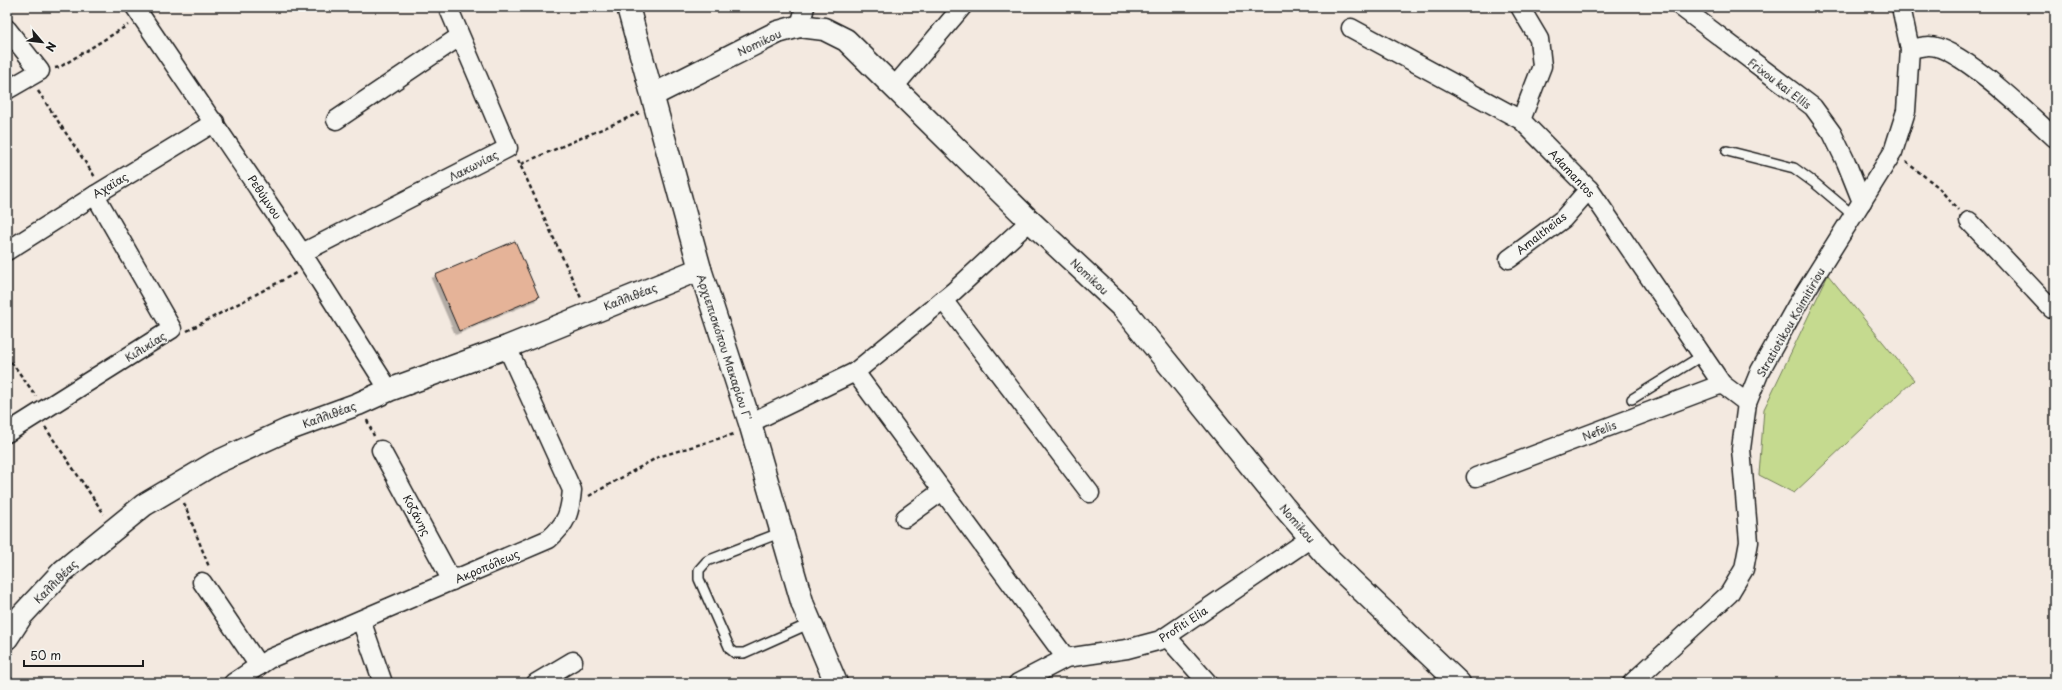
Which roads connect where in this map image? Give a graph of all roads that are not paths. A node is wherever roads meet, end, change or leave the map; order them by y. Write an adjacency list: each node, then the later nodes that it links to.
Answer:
1 (448, 7): 11 (street, Λακωνίας)
2 (628, 7): 15 (street, Αρχιεπισκόπου Μακαρίου Γ')
3 (962, 7): 13 (street)
4 (1520, 7): 17 (street)
5 (1681, 7): 23 (street, Frixou kai Ellis)
6 (1901, 7): 12 (street, Stratiotikou Koimitiriou)
7 (144, 10): 18 (street, Ρεθύμνου)
8 (803, 16): 13 (street, Nomikou); 15 (street, Nomikou)
9 (1351, 28): 17 (street, Adamantos)
10 (7, 29): 14 (street)
11 (459, 37): 16 (street); 27 (street, Λακωνίας)
12 (1910, 49): 19 (street); 23 (street, Stratiotikou Koimitiriou)
13 (894, 86): 24 (street, Nomikou)
14 (7, 90)
15 (655, 101): 29 (street, Αρχιεπισκόπου Μακαρίου Γ')
16 (336, 120)
17 (1521, 120): 21 (street, Adamantos)
18 (215, 122): 22 (street, Αχαϊας); 27 (street, Ρεθύμνου)
19 (2055, 138)
20 (1727, 152): 23 (lane)
21 (1589, 189): 28 (street, Amaltheias); 33 (street, Adamantos)
22 (99, 192): 26 (street, Αχαϊας); 40 (street, Κιλικίας)
23 (1858, 209): 38 (street, Stratiotikou Koimitiriou)
24 (1030, 221): 30 (street); 47 (street, Nomikou)
25 (1969, 221): 31 (street)
26 (7, 251)
27 (306, 259): 36 (street, Ρεθύμνου)
28 (1508, 259)
29 (700, 268): 32 (street, Καλλιθέας); 39 (street, Αρχιεπισκόπου Μακαρίου Γ')
30 (943, 300): 34 (street); 44 (street)
31 (2052, 309)
32 (507, 347): 36 (street, Καλλιθέας); 48 (street, Ακροπόλεως)
33 (1703, 355): 35 (street, Adamantos); 37 (lane)
34 (855, 372): 39 (street); 43 (street)
35 (1722, 384): 38 (street, Adamantos); 42 (street, Nefelis)
36 (389, 390): 53 (street, Καλλιθέας)
37 (1632, 399)
38 (1747, 403): 64 (street, Stratiotikou Koimitiriou)
39 (751, 426): 46 (street, Αρχιεπισκόπου Μακαρίου Γ')
40 (7, 433)
41 (382, 450): 48 (street, Κοζάνης)
42 (1476, 477)
43 (942, 491): 45 (street); 54 (street)
44 (1090, 492)
45 (905, 518)
46 (782, 532): 51 (street, Αρχιεπισκόπου Μακαρίου Γ'); 51 (lane)
47 (1311, 538): 52 (street, Profiti Elia); 63 (street, Nomikou)
48 (452, 581): 50 (street, Ακροπόλεως)
49 (202, 582): 56 (street)
50 (361, 620): 56 (street, Ακροπόλεως); 58 (street)
51 (811, 623): 60 (street, Αρχιεπισκόπου Μακαρίου Γ')
52 (1167, 636): 54 (street, Profiti Elia); 62 (street)
53 (7, 638)
54 (1066, 658): 61 (street, Profiti Elia)
55 (572, 661): 59 (street)
56 (259, 666): 57 (street, Ακροπόλεως)
57 (233, 683)
58 (383, 683)
59 (536, 683)
60 (836, 683)
61 (1018, 683)
62 (1208, 683)
63 (1459, 683)
64 (1632, 683)

